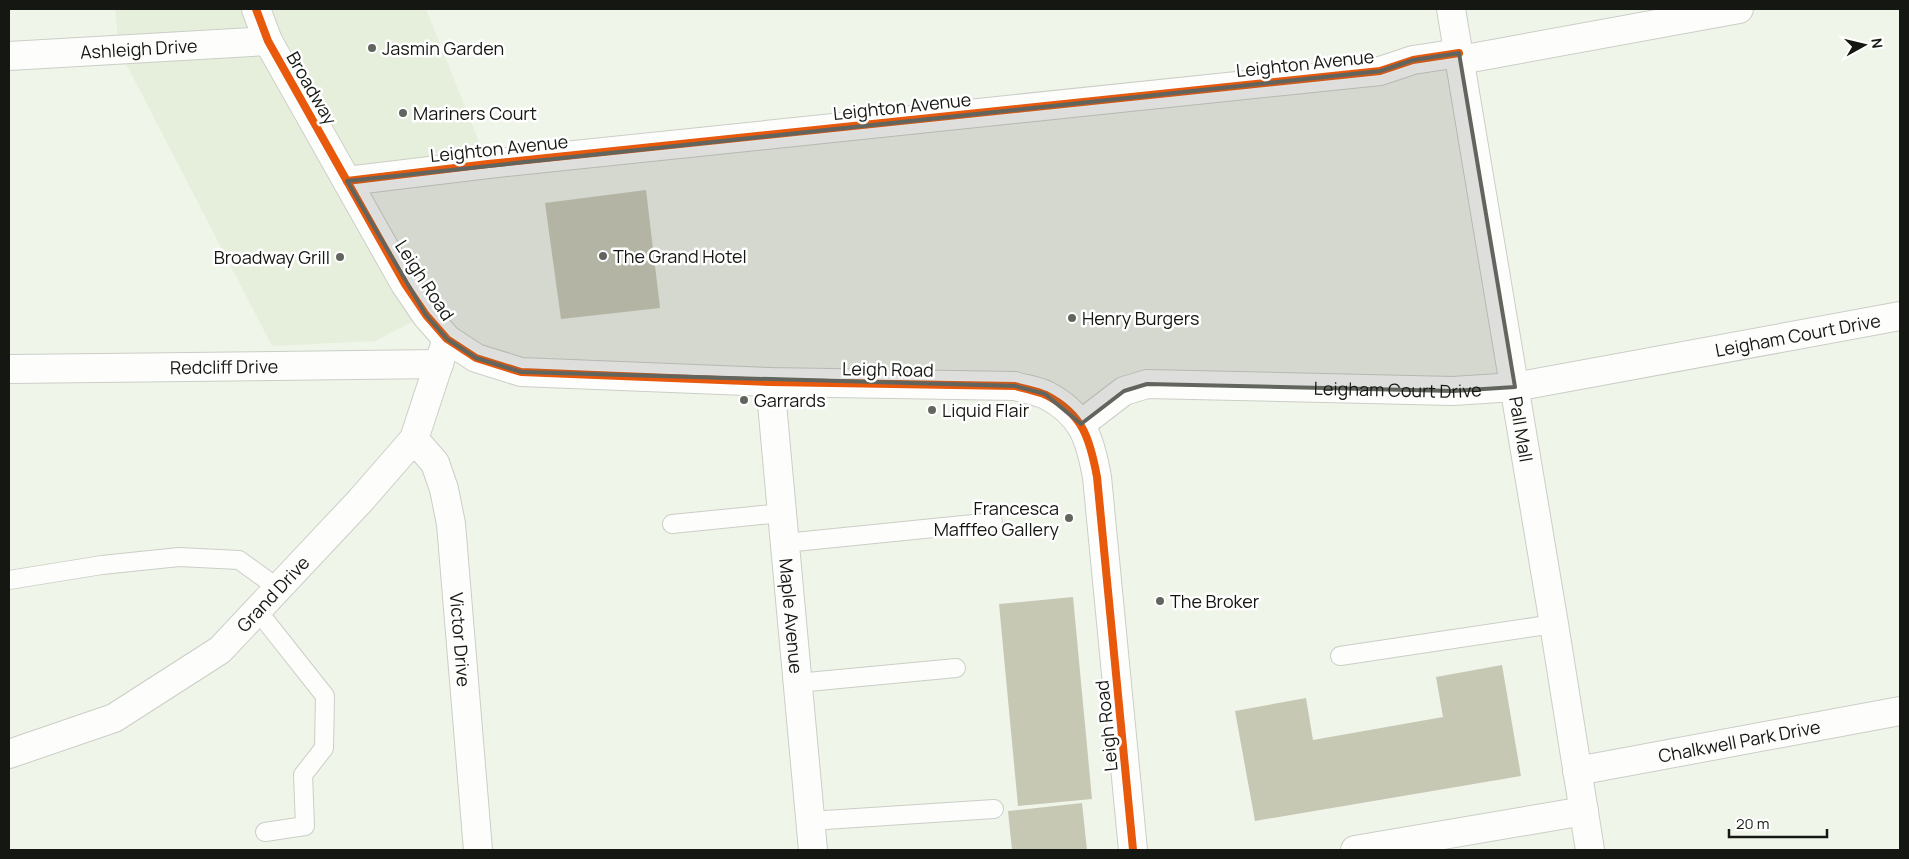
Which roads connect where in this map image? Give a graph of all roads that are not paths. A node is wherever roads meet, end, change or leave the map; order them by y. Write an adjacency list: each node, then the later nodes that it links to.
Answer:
1 (256, 9): 4 (street, Broadway)
2 (1451, 9): 6 (street, Pall Mall)
3 (1739, 9): 6 (street, Leighton Avenue)
4 (268, 41): 5 (street, Ashleigh Drive); 7 (street, Broadway)
5 (9, 56)
6 (1459, 56): 7 (street, Leighton Avenue); 12 (street, Pall Mall)
7 (347, 181): 9 (street, Leigh Road)
8 (1900, 316): 12 (street, Leigham Court Drive)
9 (443, 352): 10 (street, Redcliff Drive); 11 (street, Leigh Road); 14 (street, Grand Drive)
10 (9, 369)
11 (770, 382): 13 (street, Leigh Road); 15 (street, Maple Avenue)
12 (1514, 387): 13 (street, Leigham Court Drive); 22 (street, Pall Mall)
13 (1081, 424): 35 (street, Leigh Road)
14 (414, 439): 20 (street, Grand Drive); 33 (street, Victor Drive)
15 (782, 513): 17 (lane); 18 (street, Maple Avenue)
16 (993, 522): 18 (lane)
17 (672, 524)
18 (785, 543): 25 (street, Maple Avenue)
19 (9, 580): 20 (lane)
20 (278, 588): 21 (street, Grand Drive)
21 (257, 610): 27 (street, Grand Drive); 32 (lane)
22 (1554, 624): 23 (lane); 28 (street, Pall Mall)
23 (1340, 656)
24 (956, 668): 25 (lane)
25 (797, 683): 31 (street, Maple Avenue)
26 (1900, 711): 28 (street, Chalkwell Park Drive)
27 (9, 754)
28 (1577, 771): 30 (street, Pall Mall)
29 (994, 808): 31 (lane)
30 (1584, 811): 36 (street); 37 (street, Pall Mall)
31 (810, 821): 34 (street, Maple Avenue)
32 (265, 832)
33 (478, 850)
34 (812, 850)
35 (1133, 850)
36 (1355, 850)
37 (1590, 850)

